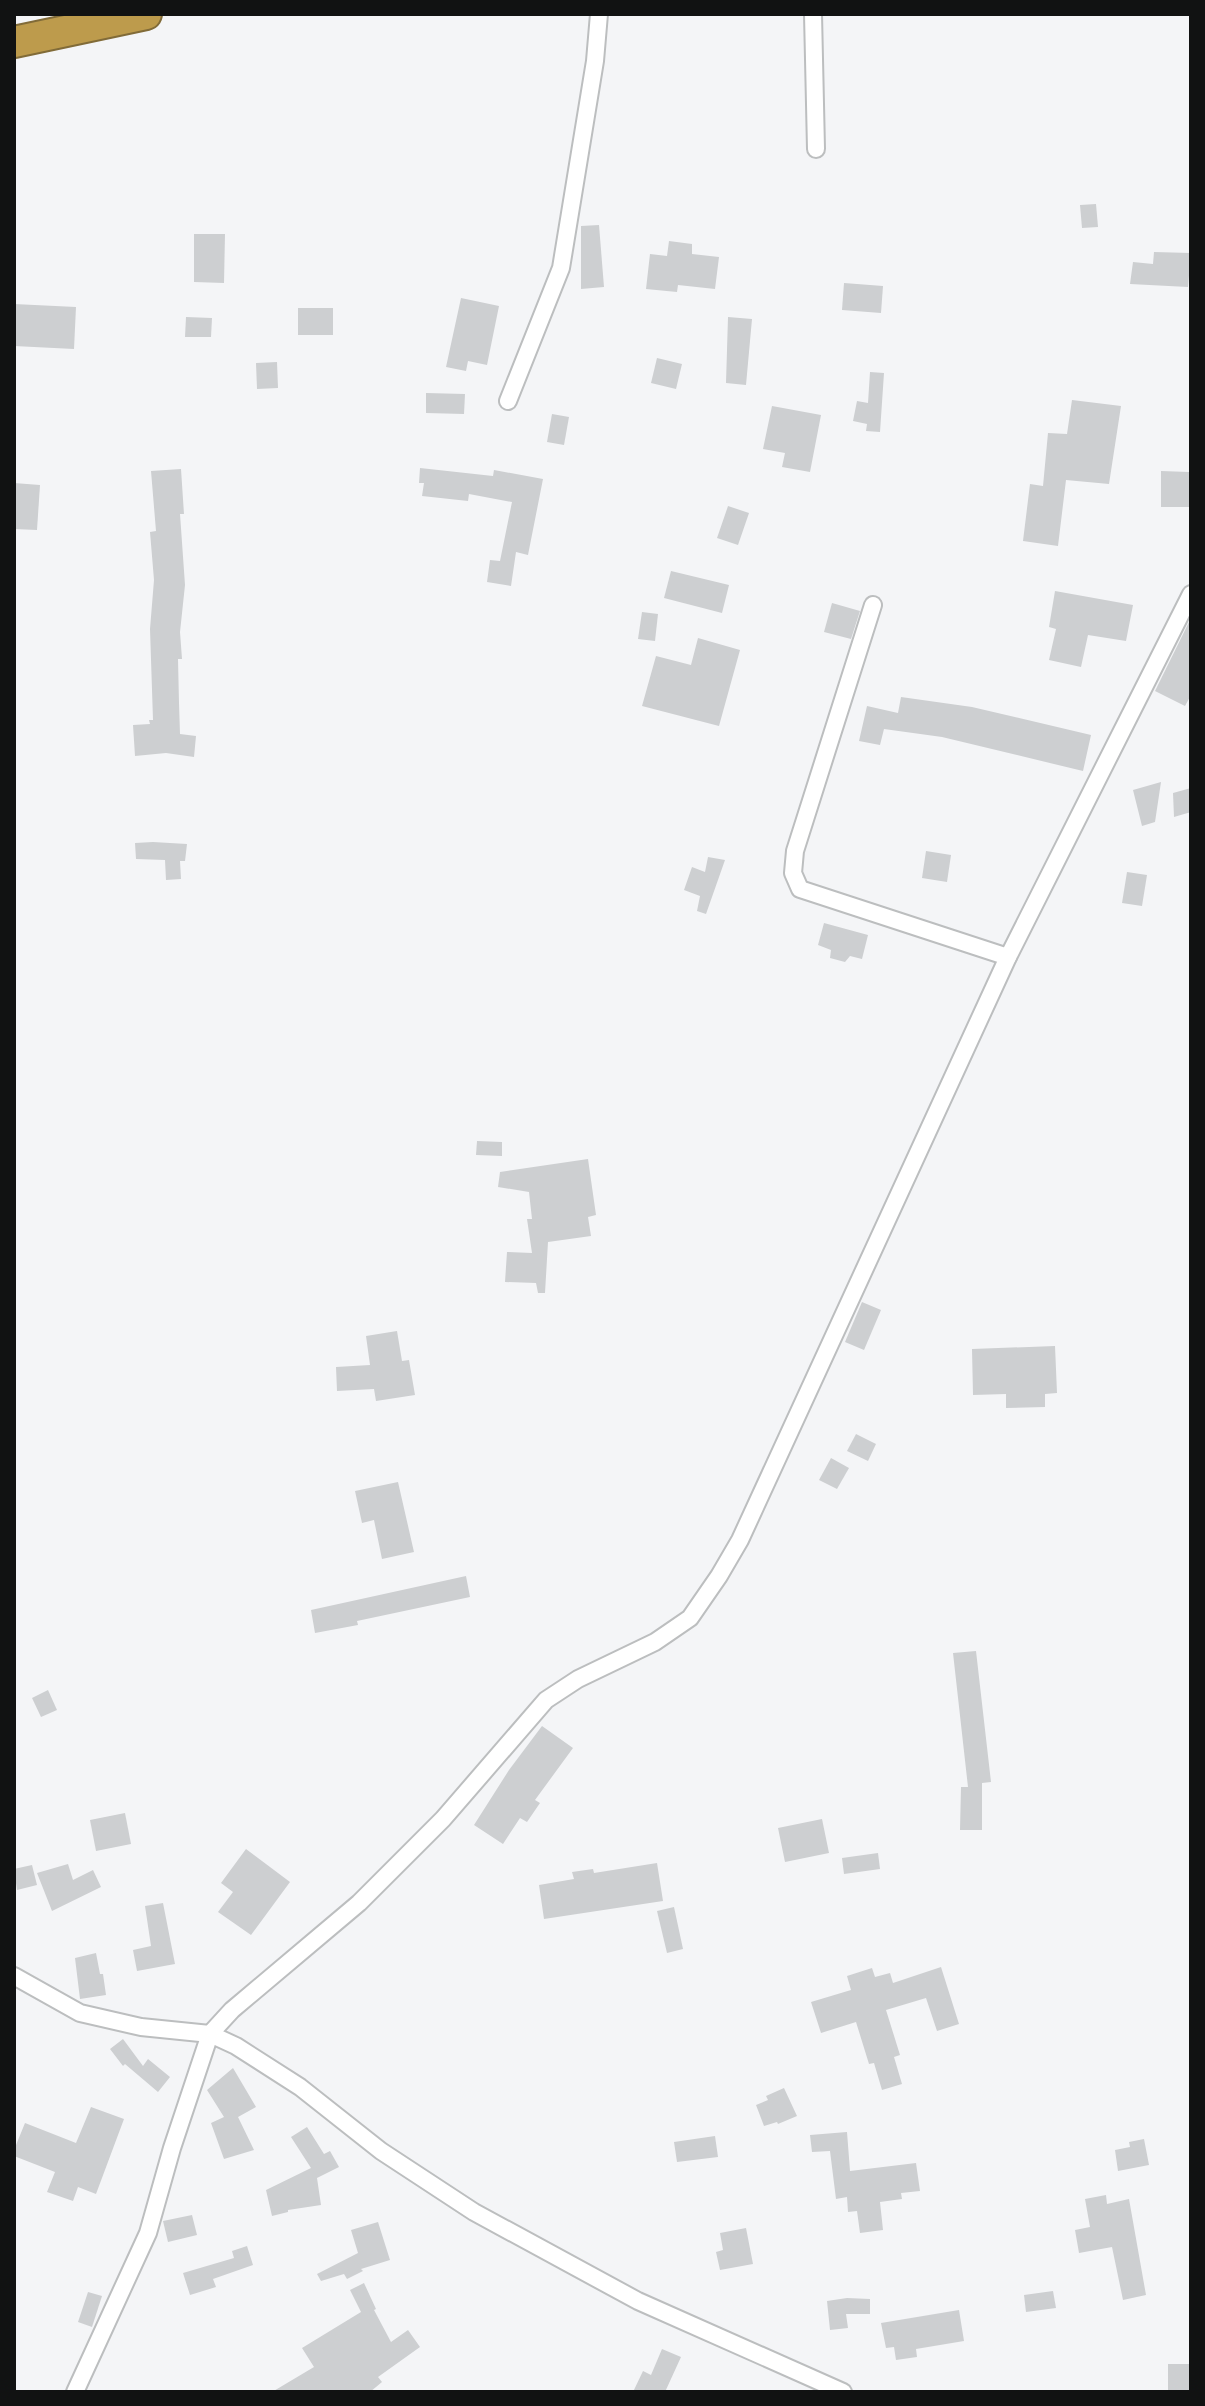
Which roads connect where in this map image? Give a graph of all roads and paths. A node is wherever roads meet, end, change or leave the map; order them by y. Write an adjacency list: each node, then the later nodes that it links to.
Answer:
1 (146, 14): 4 (highway)
2 (599, 14): 6 (street)
3 (813, 14): 5 (street)
4 (14, 42)
5 (816, 149)
6 (508, 401)
7 (1191, 594): 9 (street)
8 (873, 605): 9 (street)
9 (1008, 957): 11 (street)
10 (14, 1976): 11 (street)
11 (210, 2034): 12 (street); 13 (street)
12 (75, 2392)
13 (843, 2392)

